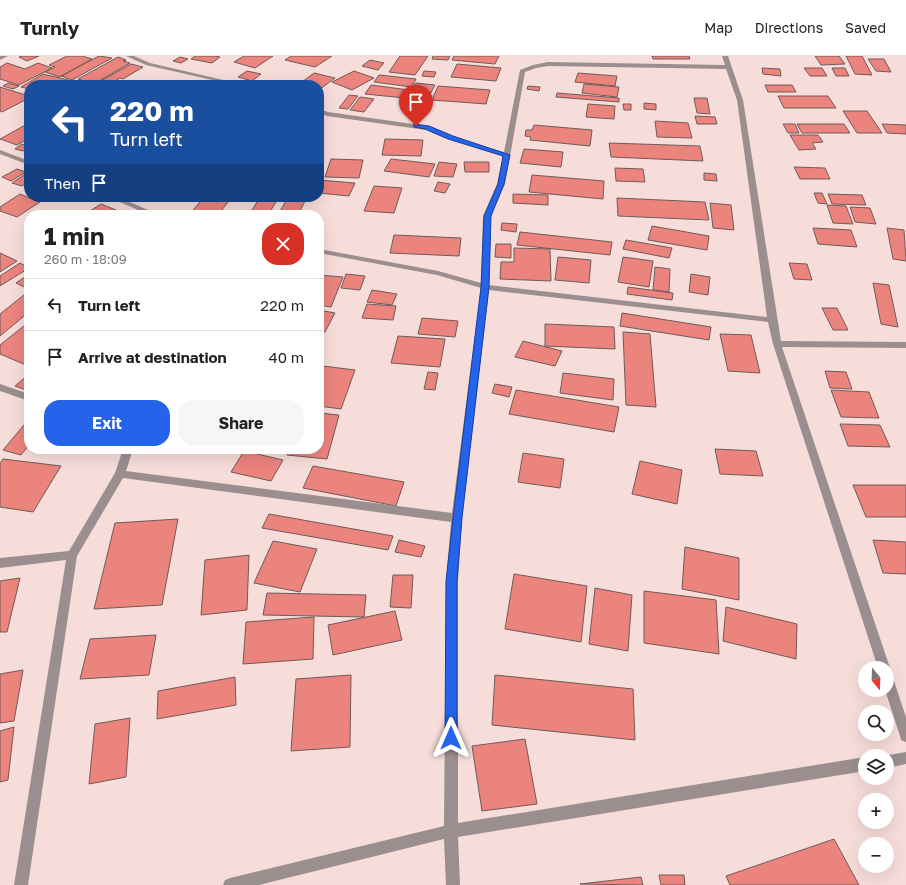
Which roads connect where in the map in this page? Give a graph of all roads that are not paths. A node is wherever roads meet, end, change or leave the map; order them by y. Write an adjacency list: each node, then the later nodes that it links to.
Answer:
1 (5, 56): 4 (street)
2 (130, 56): 6 (street)
3 (725, 56): 5 (street)
4 (0, 58)
5 (729, 67): 9 (street); 15 (street)
6 (220, 80)
7 (324, 113): 9 (street)
8 (0, 152): 10 (street)
9 (507, 155): 14 (street)
10 (24, 162)
11 (124, 202): 12 (street)
12 (144, 210)
13 (324, 252): 14 (street)
14 (485, 287): 15 (street); 22 (street)
15 (772, 320): 16 (street)
16 (777, 344): 17 (street); 25 (street)
17 (906, 345)
18 (0, 387): 19 (street)
19 (24, 396)
20 (126, 454): 21 (street)
21 (120, 474): 22 (street); 23 (street)
22 (457, 518): 31 (street)
23 (72, 555): 24 (street); 32 (street)
24 (0, 563)
25 (882, 661)
26 (893, 697): 27 (street)
27 (906, 736)
28 (906, 758): 29 (street)
29 (894, 760)
30 (858, 765): 31 (street)
31 (451, 831): 33 (street); 34 (street)
32 (21, 885)
33 (230, 885)
34 (453, 885)

